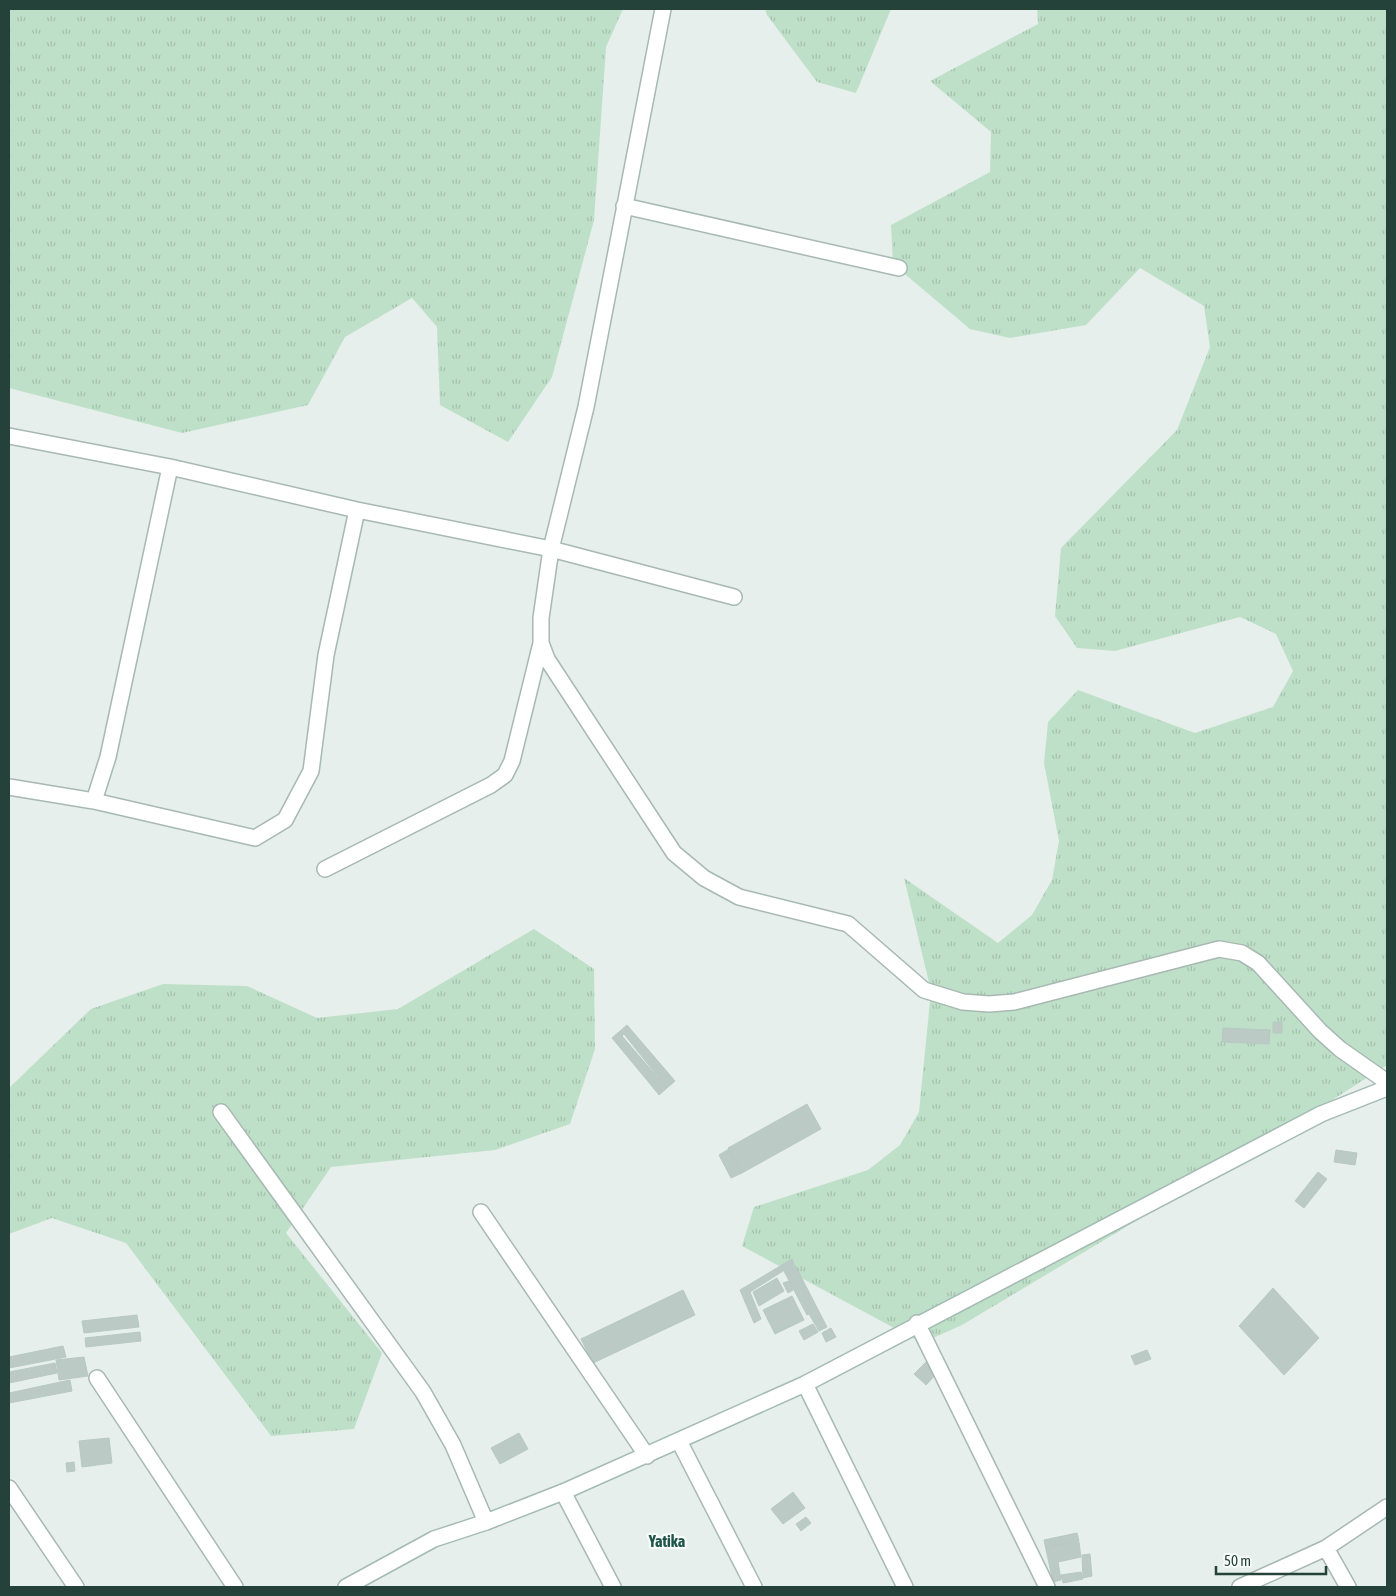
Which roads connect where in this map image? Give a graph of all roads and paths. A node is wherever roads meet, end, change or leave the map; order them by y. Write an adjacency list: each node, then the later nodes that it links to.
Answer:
1 (663, 9): 2 (street)
2 (624, 206): 3 (street); 7 (street)
3 (899, 268)
4 (9, 436): 5 (street)
5 (170, 467): 6 (street); 11 (street)
6 (357, 510): 7 (street); 11 (street)
7 (551, 549): 8 (street); 9 (street)
8 (734, 597)
9 (541, 643): 12 (street); 13 (street)
10 (9, 788): 11 (street)
11 (94, 801)
12 (325, 869)
13 (1387, 1082)
14 (1387, 1088): 17 (street)
15 (222, 1112): 25 (street)
16 (481, 1212): 21 (street)
17 (918, 1323): 19 (street); 33 (street)
18 (97, 1378): 28 (street)
19 (805, 1384): 20 (street); 32 (street)
20 (679, 1441): 21 (street); 31 (street)
21 (647, 1456): 23 (street)
22 (9, 1488): 27 (street)
23 (563, 1492): 25 (street); 30 (street)
24 (1387, 1507): 26 (street)
25 (486, 1522): 29 (street)
26 (1326, 1548): 34 (street); 35 (street)
27 (76, 1587)
28 (235, 1587)
29 (346, 1587)
30 (613, 1587)
31 (754, 1587)
32 (905, 1587)
33 (1047, 1587)
34 (1240, 1587)
35 (1348, 1587)

